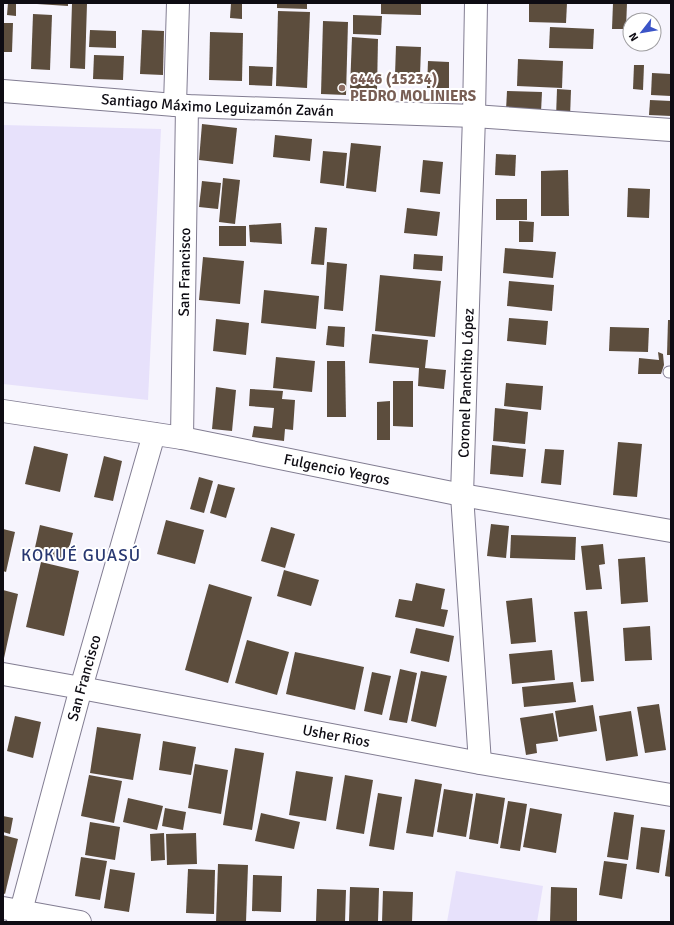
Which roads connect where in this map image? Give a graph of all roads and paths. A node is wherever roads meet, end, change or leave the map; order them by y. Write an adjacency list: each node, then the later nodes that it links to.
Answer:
1 (178, 3): 4 (street, San Francisco)
2 (476, 3): 5 (street, Coronel Panchito López)
3 (3, 91): 4 (street, Santiago Máximo Leguizamón Zaván)
4 (181, 105): 5 (street, Santiago Máximo Leguizamón Zaván); 9 (street, San Francisco)
5 (474, 116): 6 (street, Santiago Máximo Leguizamón Zaván); 10 (street, Coronel Panchito López)
6 (671, 130)
7 (3, 411): 8 (street, Fulgencio Yegros)
8 (154, 434): 9 (street, Fulgencio Yegros); 13 (street, San Francisco)
9 (182, 438): 10 (street, Fulgencio Yegros)
10 (462, 495): 11 (street, Fulgencio Yegros); 14 (street, Coronel Panchito López)
11 (671, 531)
12 (3, 674): 13 (street, Usher Rios)
13 (81, 688): 14 (street, Usher Rios); 16 (street, San Francisco)
14 (480, 763): 15 (street, Usher Rios)
15 (671, 795)
16 (14, 914): 17 (street)
17 (80, 922)

